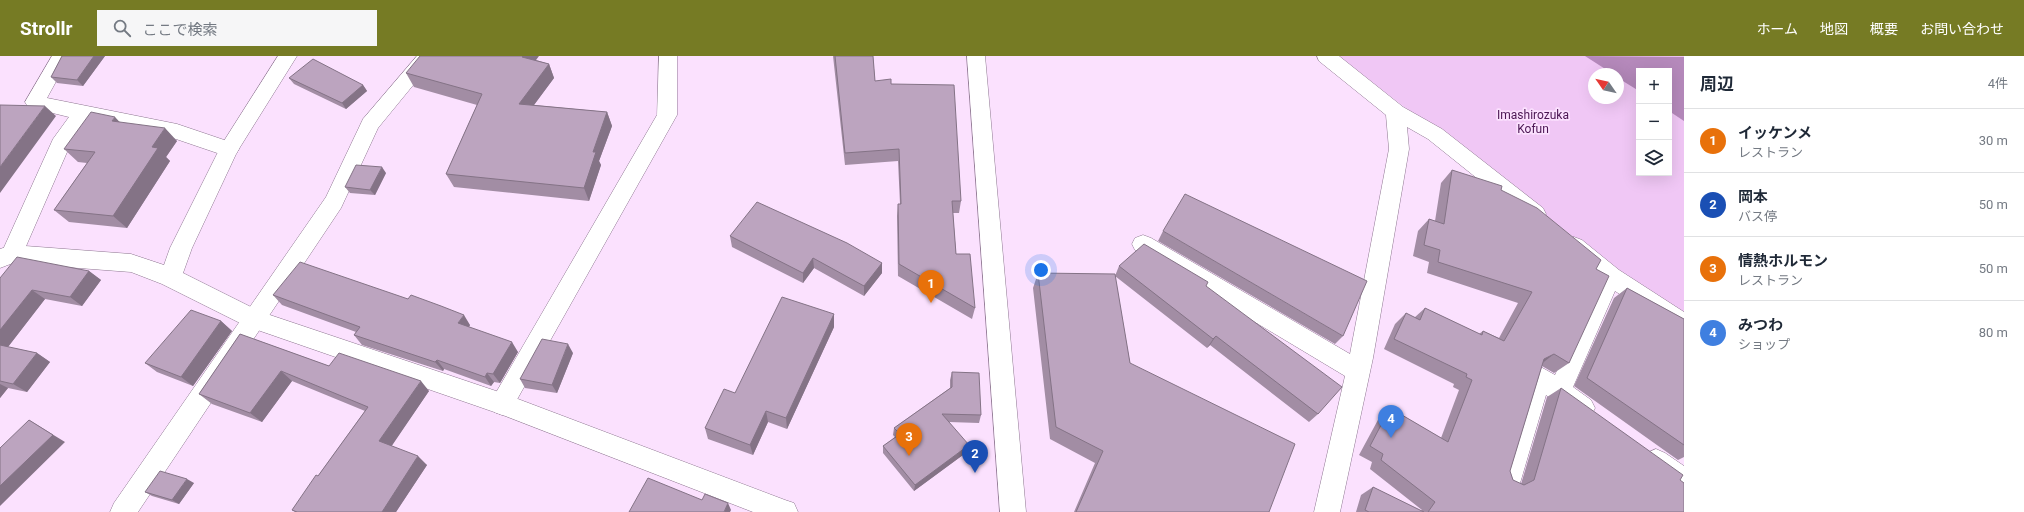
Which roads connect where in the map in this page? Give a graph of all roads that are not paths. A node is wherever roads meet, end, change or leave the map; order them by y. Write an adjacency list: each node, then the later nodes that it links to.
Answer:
1 (62, 56): 8 (street)
2 (288, 56): 9 (street)
3 (428, 56): 14 (street)
4 (668, 56): 18 (street)
5 (976, 56): 25 (street)
6 (1326, 56): 7 (street)
7 (1396, 112): 13 (street); 16 (street)
8 (83, 113): 9 (street); 11 (street)
9 (229, 149): 12 (street)
10 (1143, 244): 16 (street)
11 (6, 256): 12 (street)
12 (170, 277): 14 (street)
13 (1611, 277): 15 (street); 17 (street)
14 (254, 319): 18 (street); 23 (street)
15 (1684, 324)
16 (1358, 371): 26 (street)
17 (1559, 391): 19 (street); 21 (street)
18 (502, 404): 24 (street)
19 (1603, 422)
20 (1640, 449): 22 (street)
21 (1509, 480)
22 (1684, 481)
23 (123, 512)
24 (785, 512)
25 (1014, 512)
26 (1327, 512)

